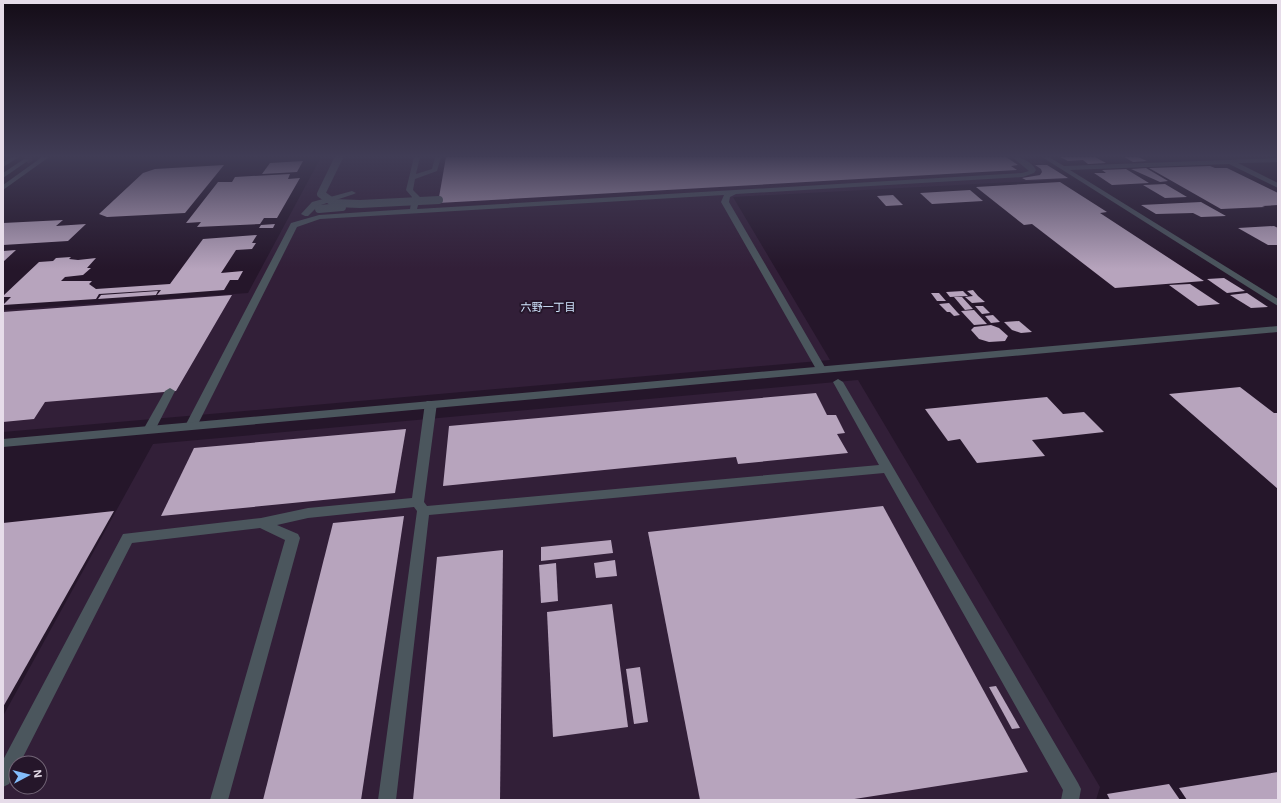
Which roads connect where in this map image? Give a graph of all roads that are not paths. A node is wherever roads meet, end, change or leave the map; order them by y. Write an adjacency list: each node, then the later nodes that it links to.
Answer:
1 (322, 194): 8 (street, bridge)
2 (347, 194): 8 (street)
3 (413, 194): 7 (street)
4 (707, 194): 7 (street)
5 (730, 194): 12 (street)
6 (1105, 194): 10 (street)
7 (413, 211): 9 (street)
8 (305, 214): 9 (street)
9 (294, 225): 16 (street)
10 (1278, 303)
11 (1278, 329): 12 (street)
12 (820, 369): 15 (street)
13 (838, 382): 19 (street)
14 (170, 391): 17 (street)
15 (431, 404): 16 (street); 20 (street)
16 (191, 426): 17 (street)
17 (149, 430): 18 (street)
18 (3, 443)
19 (888, 468): 20 (street); 25 (street)
20 (420, 507): 21 (street); 24 (street)
21 (261, 524): 22 (street); 23 (street)
22 (3, 778)
23 (219, 800)
24 (387, 800)
25 (1070, 800)

